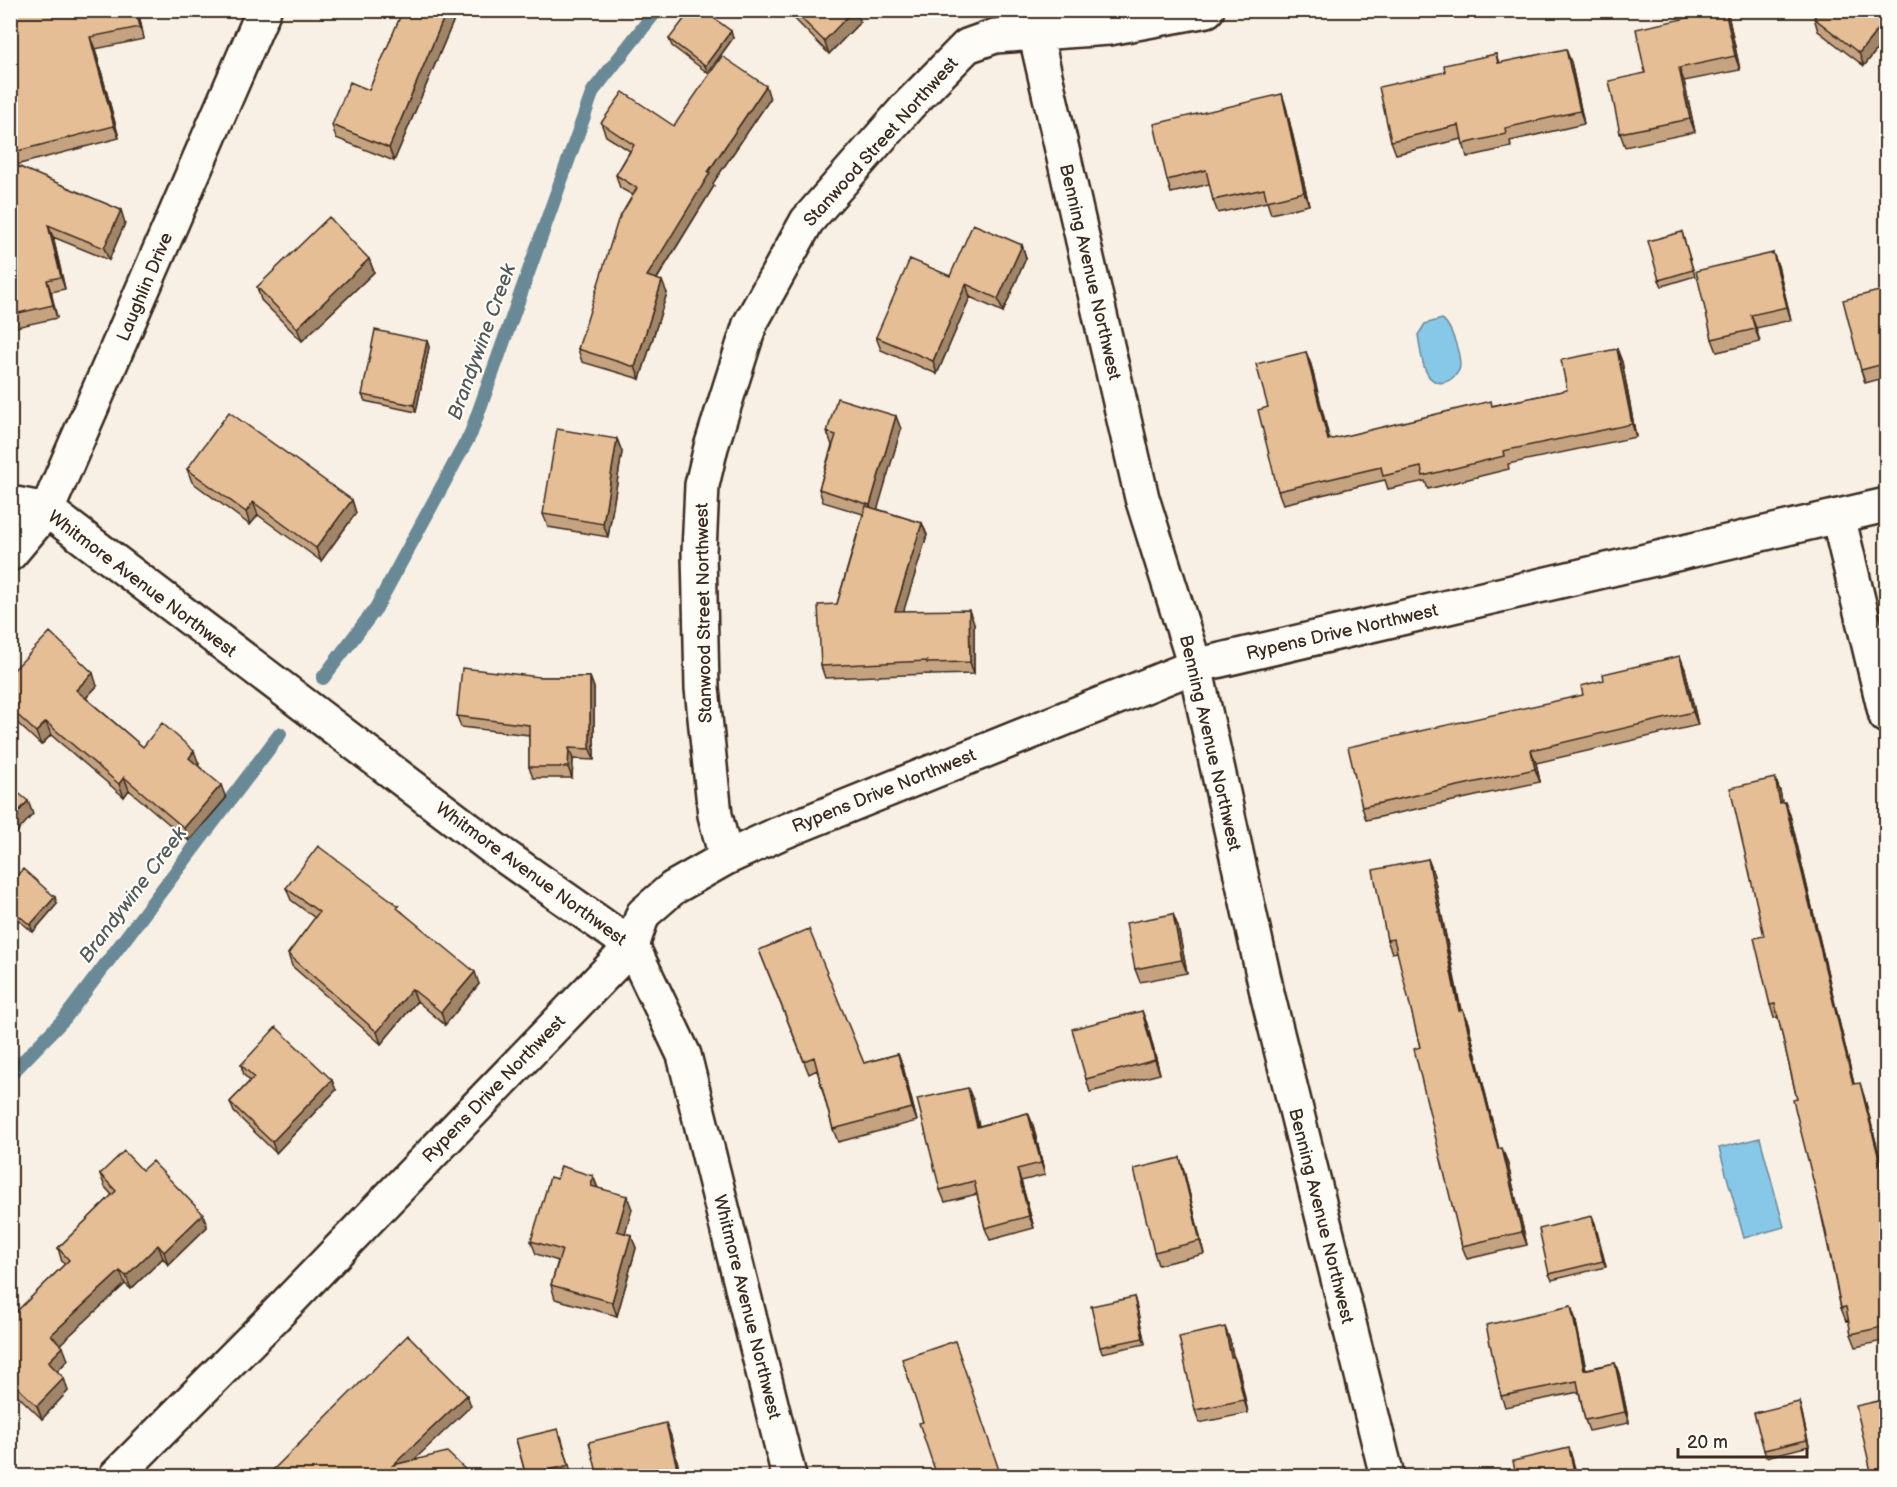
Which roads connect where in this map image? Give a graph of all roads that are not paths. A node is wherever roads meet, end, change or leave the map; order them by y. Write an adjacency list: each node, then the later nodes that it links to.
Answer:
1 (264, 10): 6 (street, Laughlin Drive)
2 (1207, 10): 3 (street, Stanwood Street Northwest)
3 (1032, 21): 9 (street, Benning Avenue Northwest); 11 (street, Stanwood Street Northwest)
4 (10, 503): 6 (street, Whitmore Avenue Northwest)
5 (1887, 505): 7 (street, Rypens Drive Northwest)
6 (47, 510): 8 (street, Laughlin Drive); 12 (street, Whitmore Avenue Northwest)
7 (1838, 516): 9 (street, Rypens Drive Northwest); 10 (street)
8 (10, 555)
9 (1195, 666): 11 (street, Rypens Drive Northwest); 15 (street, Benning Avenue Northwest)
10 (1887, 716)
11 (726, 858): 12 (street, Rypens Drive Northwest)
12 (632, 946): 13 (street, Rypens Drive Northwest); 14 (street, Whitmore Avenue Northwest)
13 (116, 1476)
14 (789, 1476)
15 (1387, 1476)

